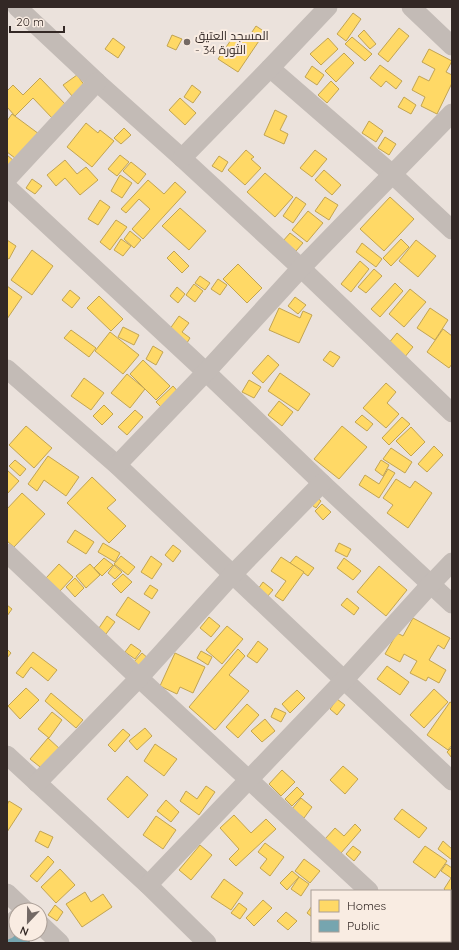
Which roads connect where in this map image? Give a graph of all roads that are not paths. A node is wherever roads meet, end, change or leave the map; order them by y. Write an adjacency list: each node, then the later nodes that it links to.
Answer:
1 (17, 7): 6 (street)
2 (328, 7): 5 (street)
3 (412, 7): 4 (street)
4 (452, 46)
5 (270, 68): 8 (street); 9 (street)
6 (97, 82): 8 (street); 10 (street)
7 (452, 113): 9 (street)
8 (182, 158): 13 (street)
9 (392, 174): 12 (street); 13 (street)
10 (7, 179)
11 (7, 187): 15 (street)
12 (452, 230)
13 (301, 268): 15 (street); 16 (street)
14 (7, 369): 17 (street)
15 (206, 372): 17 (street); 18 (street)
16 (452, 413)
17 (117, 465): 21 (street)
18 (322, 483): 21 (street); 22 (street)
19 (7, 553): 24 (street)
20 (452, 562): 22 (street)
21 (233, 574): 24 (street); 25 (street)
22 (431, 584): 23 (street); 25 (street)
23 (452, 604)
24 (139, 678): 27 (street); 29 (street)
25 (344, 680): 27 (street); 28 (street)
26 (7, 755): 29 (street)
27 (249, 780): 30 (street); 31 (street)
28 (452, 780)
29 (37, 784): 30 (street)
30 (148, 885): 36 (street)
31 (368, 890)
32 (7, 893): 33 (street)
33 (14, 902)
34 (48, 932): 35 (street)
35 (60, 943)
36 (207, 943)

